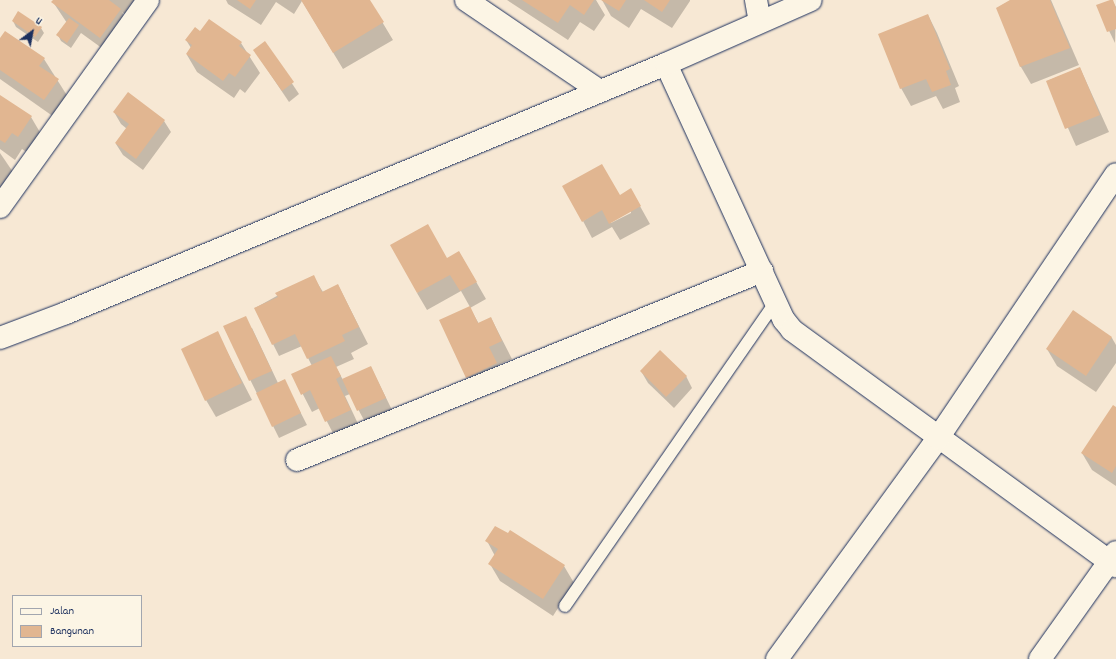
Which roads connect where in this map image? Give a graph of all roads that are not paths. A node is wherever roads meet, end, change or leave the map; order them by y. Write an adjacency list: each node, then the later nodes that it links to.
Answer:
1 (148, 0): 9 (street)
2 (466, 0): 7 (street)
3 (756, 0): 5 (street)
4 (811, 0): 5 (street)
5 (760, 22): 6 (street)
6 (666, 64): 7 (street); 10 (street)
7 (600, 91): 12 (street)
8 (1116, 174): 13 (street)
9 (0, 207)
10 (762, 271): 11 (street); 14 (street)
11 (776, 301): 13 (street); 16 (lane)
12 (0, 338)
13 (938, 438): 15 (street); 17 (street)
14 (297, 460)
15 (1114, 560): 18 (street)
16 (565, 606)
17 (777, 659)
18 (1040, 659)

